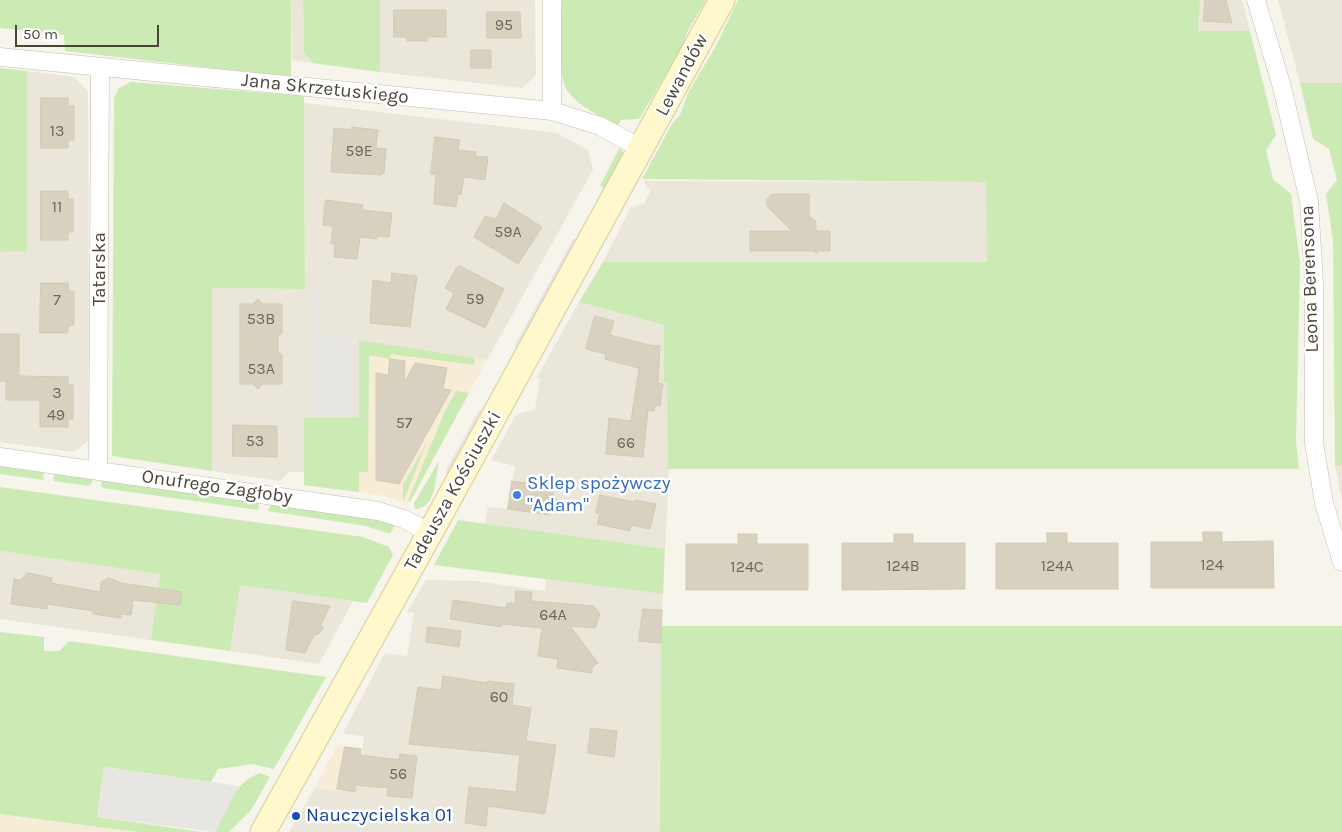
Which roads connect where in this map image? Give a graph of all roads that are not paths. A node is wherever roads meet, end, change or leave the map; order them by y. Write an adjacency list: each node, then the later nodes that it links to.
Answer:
1 (552, 0): 6 (street)
2 (722, 0): 7 (street, Lewandów)
3 (1256, 0): 11 (street, Leona Berensona)
4 (0, 57): 5 (street, Jana Skrzetuskiego)
5 (100, 67): 6 (street, Jana Skrzetuskiego); 9 (street, Tatarska)
6 (552, 111): 7 (street, Jana Skrzetuskiego)
7 (642, 149): 10 (street, Tadeusza Kościuszki)
8 (0, 457): 9 (street, Onufrego Zagłoby)
9 (98, 471): 10 (street, Onufrego Zagłoby)
10 (430, 533): 12 (street, Tadeusza Kościuszki)
11 (1342, 562)
12 (263, 832)

